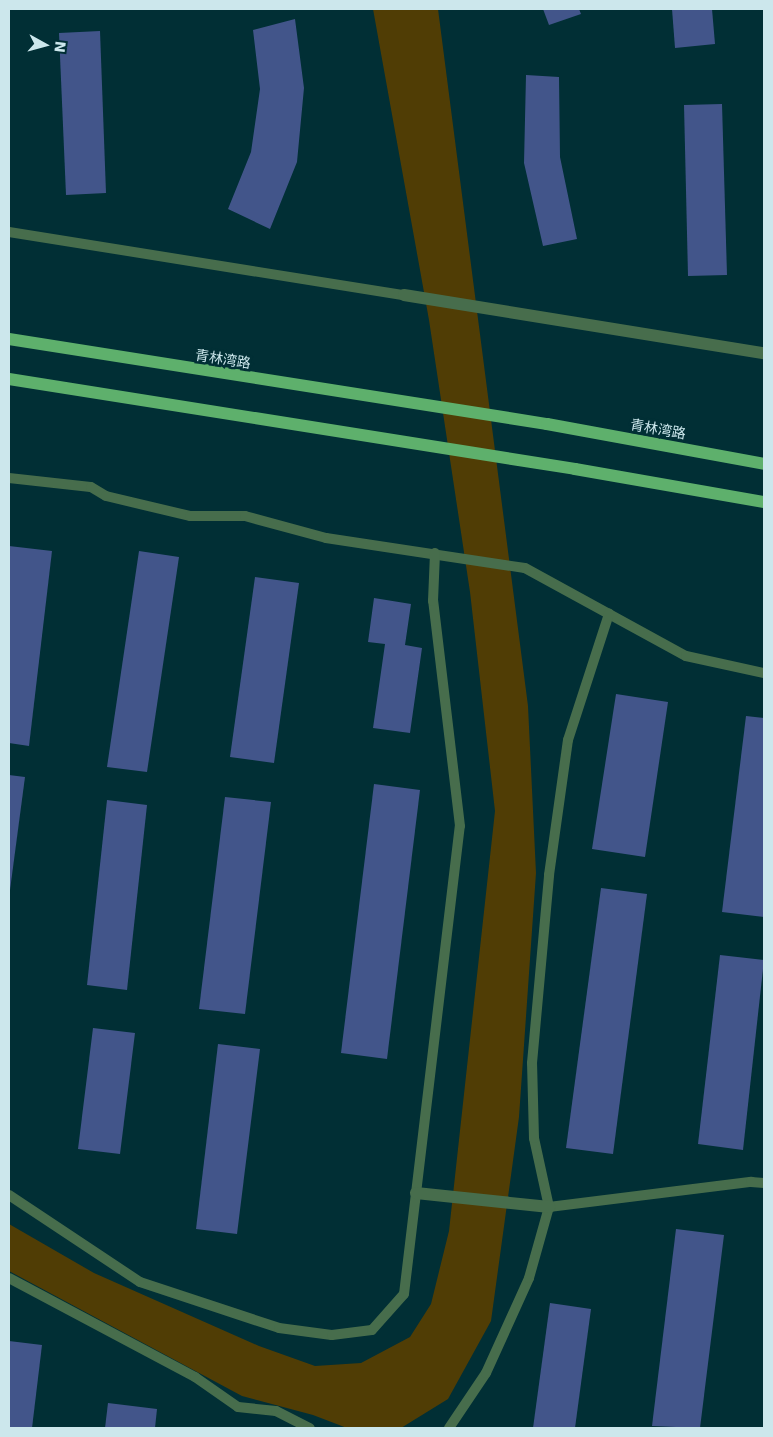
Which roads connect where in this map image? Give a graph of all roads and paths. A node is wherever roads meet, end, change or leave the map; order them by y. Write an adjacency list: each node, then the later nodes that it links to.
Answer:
1 (9, 232): 2 (lane)
2 (404, 296): 4 (street)
3 (9, 339): 6 (main road, 青林湾路)
4 (764, 353)
5 (9, 379): 8 (main road)
6 (764, 464)
7 (9, 478): 9 (lane)
8 (764, 502)
9 (435, 553): 10 (lane); 13 (lane)
10 (609, 614): 11 (lane); 15 (lane)
11 (764, 673)
12 (764, 1183): 15 (lane)
13 (416, 1193): 14 (lane); 15 (street)
14 (9, 1195)
15 (549, 1207): 18 (lane)
16 (9, 1278): 17 (lane)
17 (310, 1428)
18 (449, 1428)

